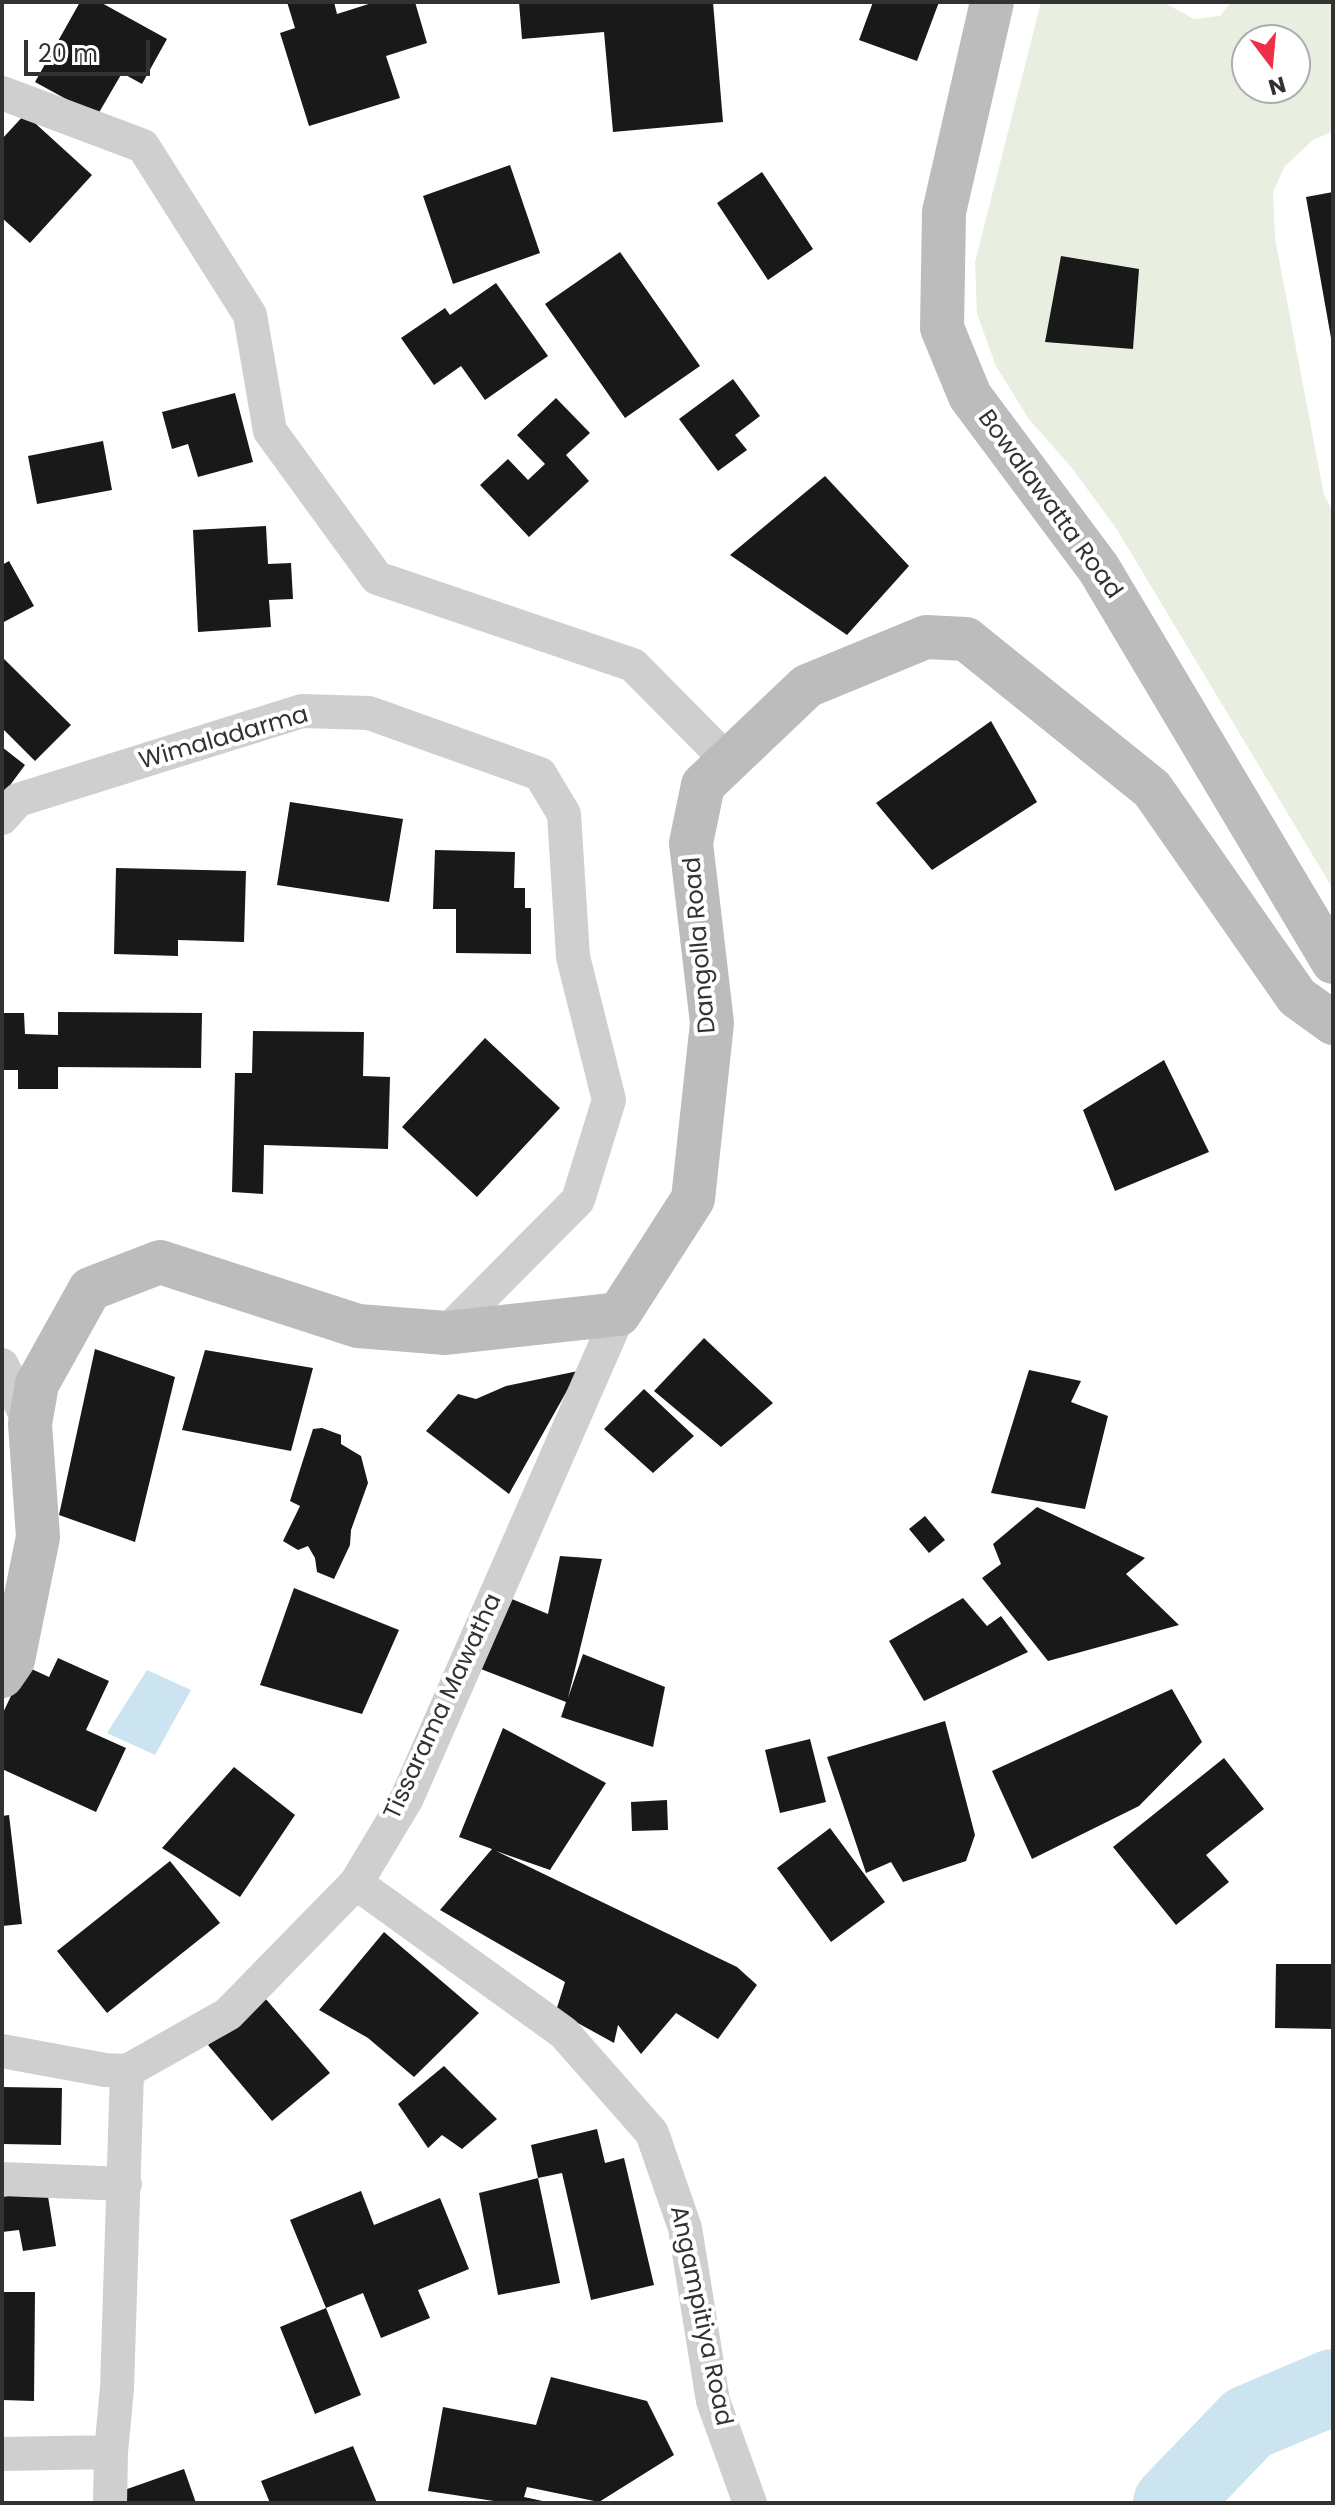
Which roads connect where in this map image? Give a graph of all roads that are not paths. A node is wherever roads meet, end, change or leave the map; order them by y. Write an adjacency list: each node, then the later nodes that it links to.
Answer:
1 (992, 2): 5 (street, Bowalawatta Road)
2 (2, 93): 3 (street)
3 (727, 760): 6 (street, Dangolla Road); 7 (street, Dangolla Road)
4 (2, 818): 8 (street, Wimaladarma)
5 (1333, 962)
6 (1333, 1023)
7 (619, 1314): 8 (street); 12 (street, Tissarama Mawatha)
8 (446, 1333): 10 (street)
9 (2, 1365): 10 (street)
10 (30, 1424): 11 (street)
11 (2, 1676)
12 (356, 1883): 14 (street, Tissarama Mawatha); 20 (street, Angampitiya Road)
13 (2, 2051): 14 (street)
14 (127, 2071): 16 (street)
15 (2, 2179): 16 (street)
16 (125, 2184): 17 (street)
17 (111, 2452): 18 (street); 19 (street)
18 (2, 2454)
19 (110, 2503)
20 (750, 2503)

